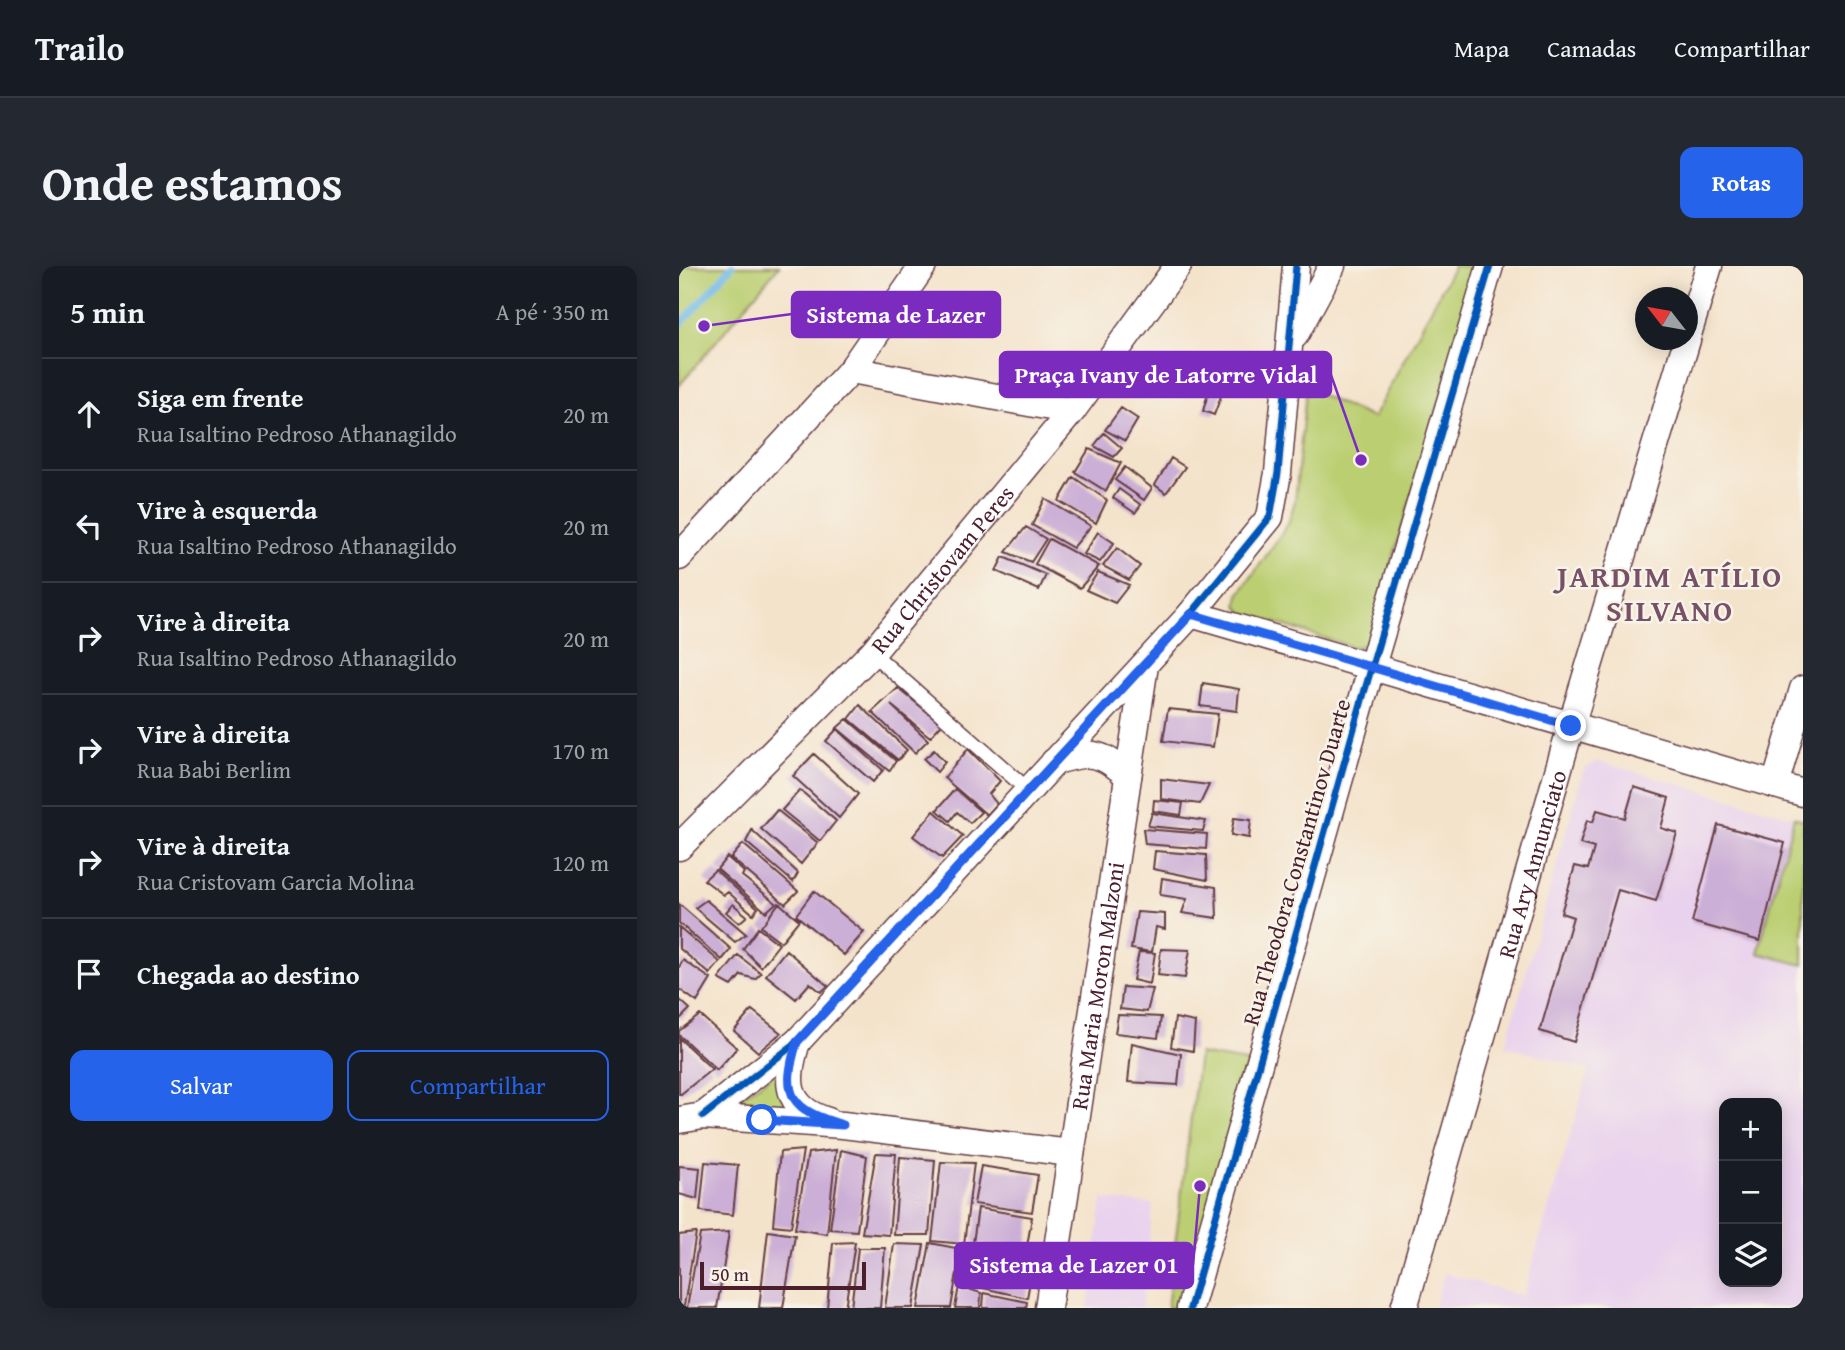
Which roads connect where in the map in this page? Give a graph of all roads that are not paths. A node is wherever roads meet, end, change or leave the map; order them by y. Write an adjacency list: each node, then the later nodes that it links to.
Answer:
1 (923, 266): 10 (street)
2 (1178, 266): 11 (street, Rua Christovam Peres)
3 (1296, 266): 8 (street)
4 (1332, 266): 8 (street)
5 (1490, 266): 16 (street, Rua Theodora Constantinov Duarte)
6 (1709, 266): 7 (street, Rua Ary Annunciato)
7 (1698, 302)
8 (1291, 342): 13 (street)
9 (1684, 350): 18 (street, Rua Ary Annunciato)
10 (851, 370): 11 (street); 12 (street)
11 (1072, 411): 14 (street, Rua Christovam Peres)
12 (679, 557)
13 (1191, 614): 15 (street); 16 (street)
14 (872, 653): 22 (lane); 24 (street, Rua Christovam Peres)
15 (1145, 664): 19 (street); 20 (street, Rua Maria Moron Malzoni)
16 (1371, 669): 18 (street); 30 (street, Rua Theodora Constantinov Duarte)
17 (1803, 689): 21 (street)
18 (1571, 726): 21 (street); 31 (street, Rua Ary Annunciato)
19 (1054, 762): 20 (street); 22 (street)
20 (1128, 776): 28 (street, Rua Maria Moron Malzoni)
21 (1775, 785): 23 (street)
22 (1028, 790): 25 (street)
23 (1803, 793)
24 (679, 847)
25 (797, 1042): 26 (street); 27 (street)
26 (691, 1118): 27 (street)
27 (843, 1125): 28 (street)
28 (1071, 1153): 29 (street, Rua Maria Moron Malzoni)
29 (1048, 1308)
30 (1190, 1308)
31 (1404, 1308)

